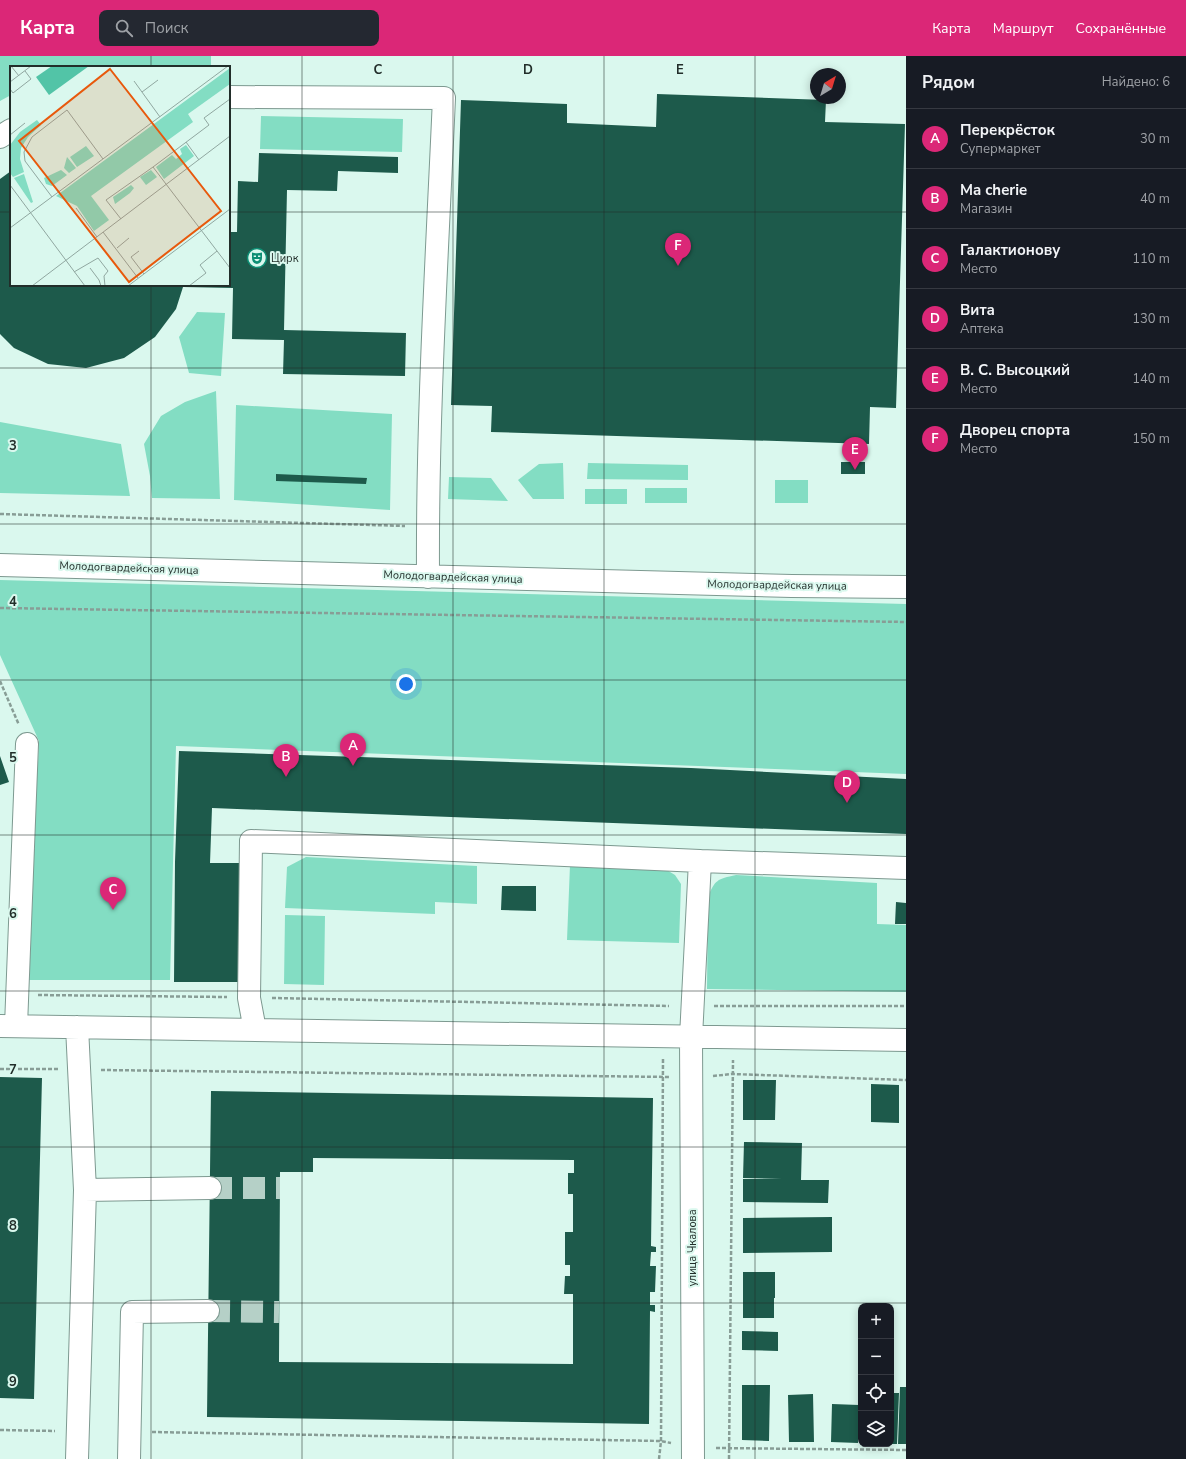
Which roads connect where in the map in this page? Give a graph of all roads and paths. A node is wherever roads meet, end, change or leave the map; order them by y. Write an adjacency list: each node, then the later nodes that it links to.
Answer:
1 (230, 97): 5 (street)
2 (10, 131): 3 (street)
3 (0, 138)
4 (0, 514): 5 (path)
5 (428, 526): 7 (street)
6 (0, 565): 7 (street, Молодогвардейская улица)
7 (428, 577): 8 (street, Молодогвардейская улица)
8 (906, 587)
9 (0, 608): 10 (path)
10 (906, 622)
11 (0, 681): 12 (path)
12 (27, 744): 15 (street)
13 (700, 861): 14 (street); 16 (street); 17 (street, улица Чкалова)
14 (906, 868)
15 (17, 995): 16 (path); 19 (street)
16 (249, 998): 17 (path); 21 (street)
17 (693, 1006): 18 (path); 22 (street, улица Чкалова)
18 (906, 1006)
19 (8, 1026): 20 (street)
20 (77, 1027): 21 (street); 25 (street)
21 (255, 1030): 22 (street)
22 (691, 1037): 23 (street); 28 (street, улица Чкалова)
23 (906, 1040)
24 (0, 1069): 25 (path)
25 (79, 1070): 27 (path); 31 (street)
26 (732, 1074): 28 (path); 29 (path); 37 (path)
27 (662, 1077): 28 (path); 36 (path)
28 (692, 1077): 39 (street, улица Чкалова)
29 (906, 1080)
30 (210, 1188): 31 (street)
31 (85, 1190): 34 (street)
32 (208, 1311): 35 (street)
33 (0, 1430): 34 (path)
34 (78, 1431): 40 (street)
35 (130, 1432): 36 (path); 41 (street)
36 (661, 1441): 39 (path); 42 (path)
37 (729, 1449): 38 (path); 39 (path); 43 (path)
38 (906, 1450)
39 (693, 1453)
40 (77, 1459)
41 (129, 1459)
42 (659, 1459)
43 (729, 1459)

